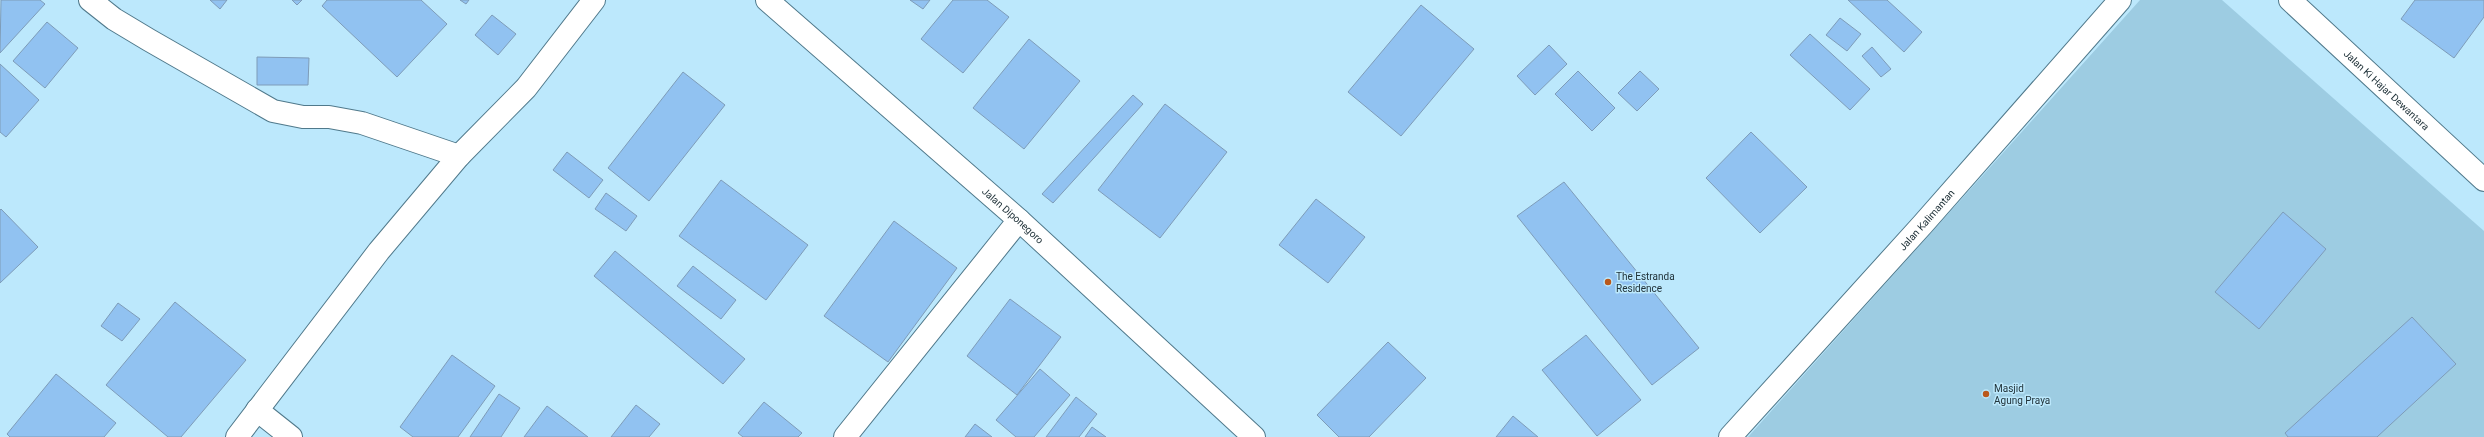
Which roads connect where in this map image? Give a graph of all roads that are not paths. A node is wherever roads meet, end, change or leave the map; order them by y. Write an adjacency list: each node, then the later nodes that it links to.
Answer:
1 (90, 0): 6 (street)
2 (594, 0): 6 (street)
3 (767, 0): 8 (street, Jalan Diponegoro)
4 (2120, 0): 14 (street, Jalan Kalimantan)
5 (2290, 0): 7 (street, Jalan Ki Hajar Dewantara)
6 (459, 156): 9 (street)
7 (2484, 180)
8 (1019, 220): 12 (street); 13 (street, Jalan Diponegoro)
9 (257, 410): 10 (street); 11 (street)
10 (236, 437)
11 (291, 437)
12 (844, 437)
13 (1254, 437)
14 (1730, 437)

